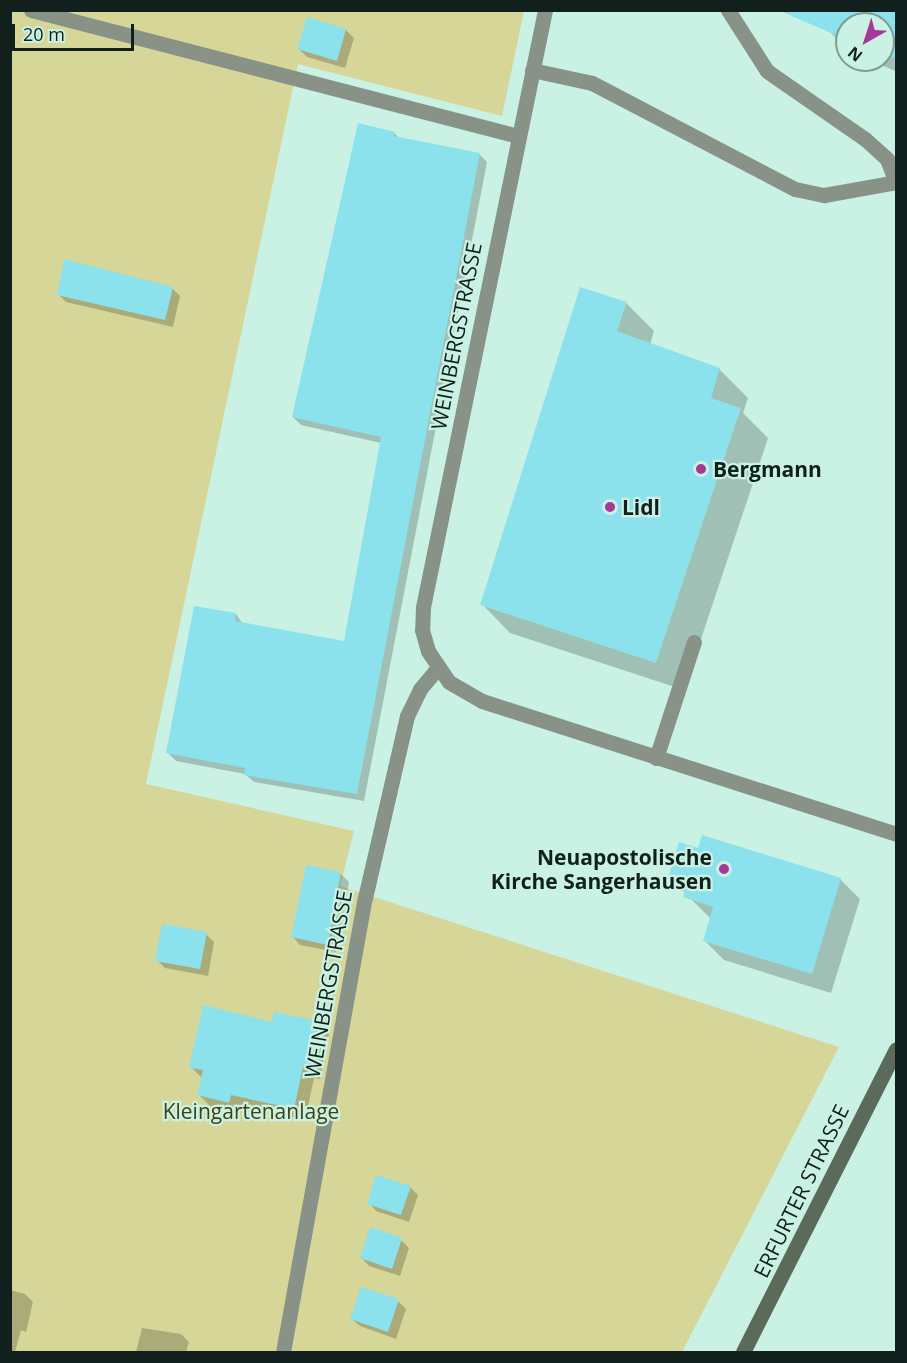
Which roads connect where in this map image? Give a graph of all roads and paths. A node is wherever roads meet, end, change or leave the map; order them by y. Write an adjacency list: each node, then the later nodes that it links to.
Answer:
1 (31, 10): 5 (street)
2 (545, 10): 4 (street, WEINBERGSTRASSE)
3 (728, 10): 6 (street)
4 (532, 70): 5 (street, WEINBERGSTRASSE); 6 (street)
5 (518, 136): 8 (street, WEINBERGSTRASSE)
6 (896, 182)
7 (694, 642): 9 (street)
8 (437, 669): 9 (street); 12 (street, WEINBERGSTRASSE)
9 (656, 758): 10 (street)
10 (897, 834)
11 (897, 1049): 13 (main road, ERFURTER STRASSE)
12 (283, 1353)
13 (743, 1353)

